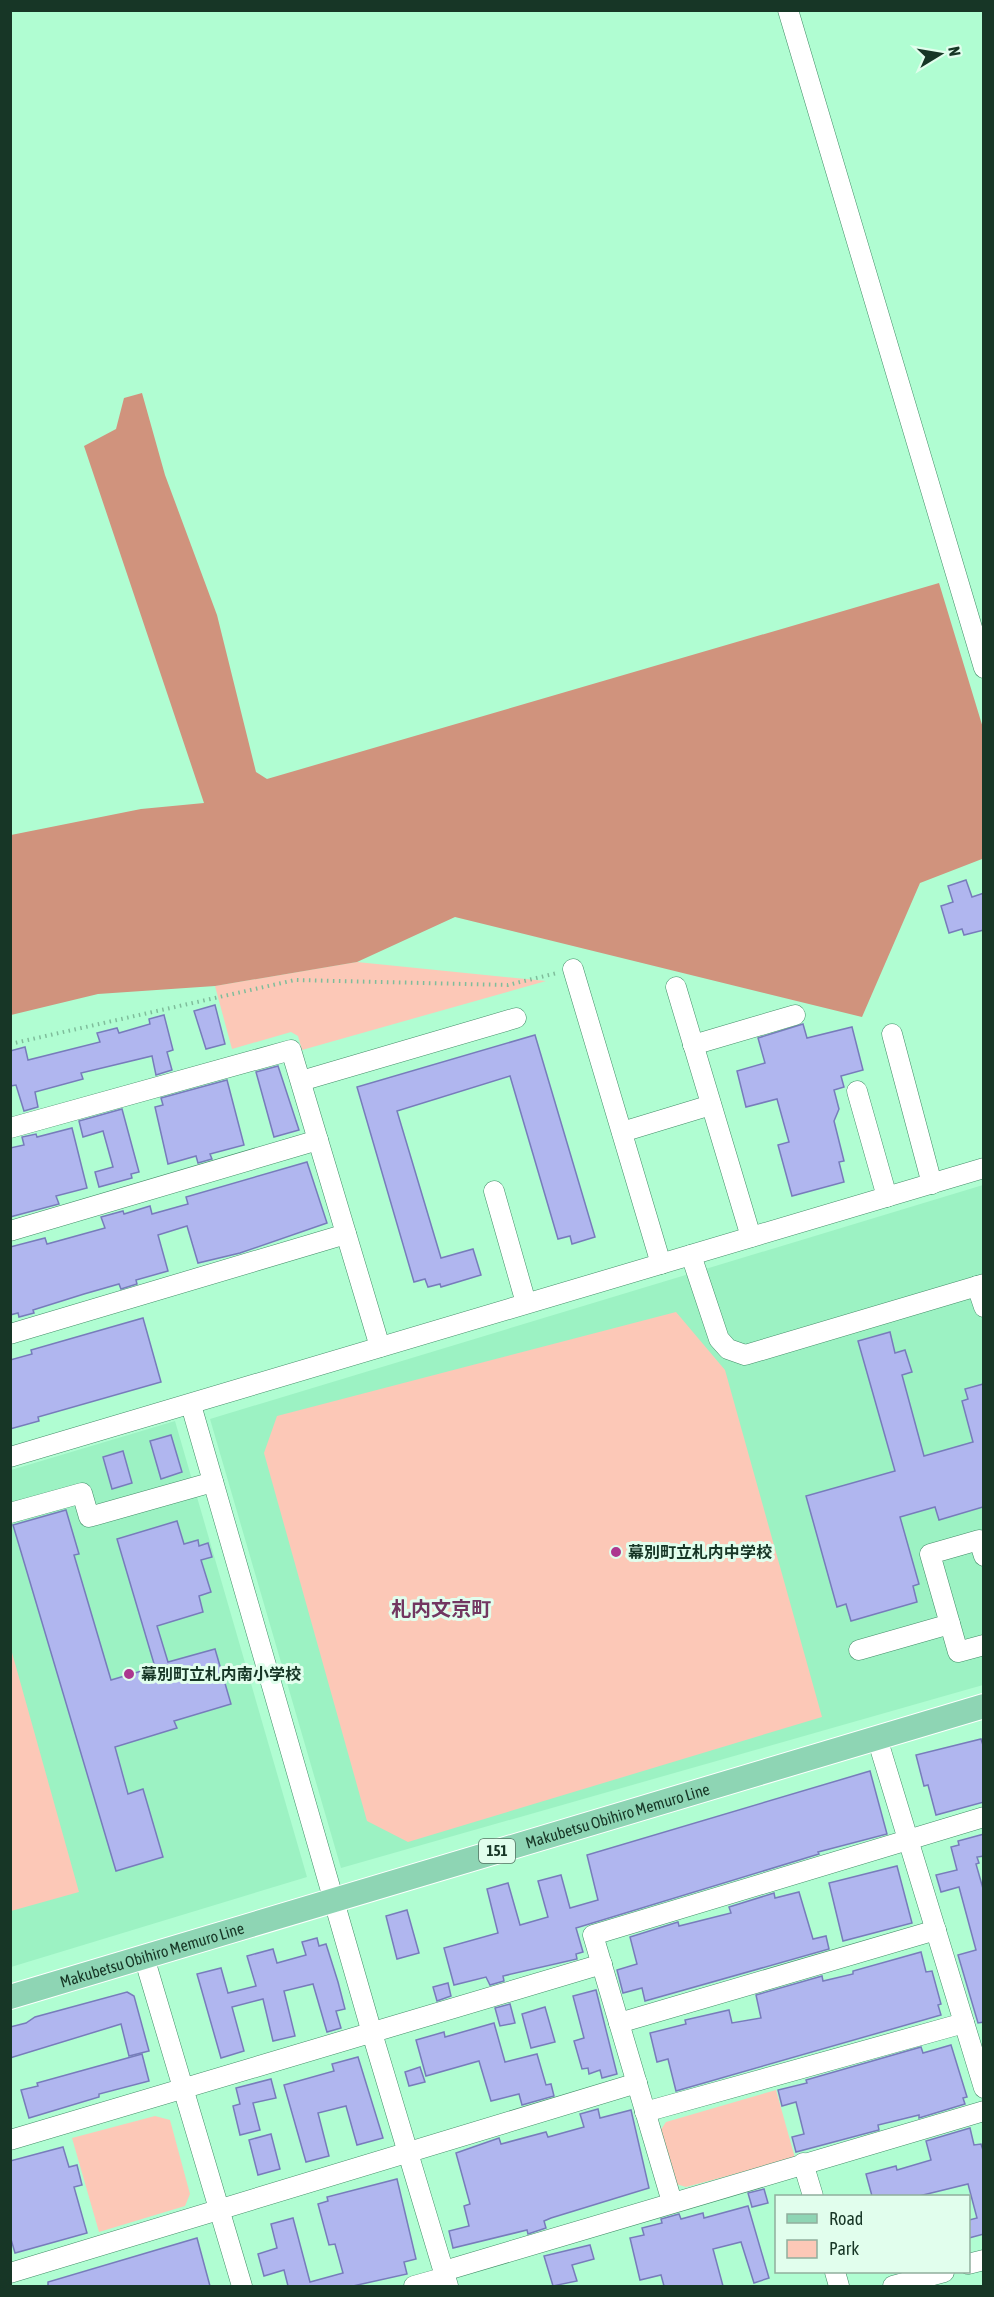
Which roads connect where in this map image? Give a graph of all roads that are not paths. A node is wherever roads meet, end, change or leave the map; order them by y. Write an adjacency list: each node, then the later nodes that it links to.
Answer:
1 (788, 10): 2 (street)
2 (984, 668)
3 (573, 969): 13 (street)
4 (676, 987): 8 (street)
5 (795, 1015): 8 (street)
6 (516, 1018): 9 (street)
7 (892, 1034): 16 (street)
8 (693, 1045): 11 (street)
9 (301, 1081): 12 (street); 14 (street)
10 (858, 1091): 18 (street)
11 (711, 1105): 13 (street); 21 (street)
12 (10, 1128)
13 (622, 1132): 23 (street)
14 (318, 1140): 19 (street); 20 (street)
15 (984, 1168): 16 (street)
16 (932, 1184): 18 (street)
17 (494, 1191): 25 (street)
18 (887, 1197): 21 (street)
19 (10, 1231)
20 (346, 1234): 27 (street); 28 (street)
21 (751, 1237): 22 (street)
22 (691, 1255): 23 (street); 24 (street)
23 (661, 1264): 25 (street)
24 (980, 1285): 26 (street)
25 (526, 1303): 28 (street)
26 (984, 1307)
27 (10, 1334)
28 (380, 1347): 29 (street)
29 (191, 1405): 30 (street); 31 (street)
30 (10, 1457)
31 (213, 1482): 32 (street); 41 (street)
32 (10, 1513)
33 (984, 1556): 34 (street)
34 (950, 1624): 35 (street); 36 (street)
35 (984, 1645)
36 (859, 1650)
37 (984, 1706): 38 (main road, Makubetsu Obihiro Memuro Line / 151)
38 (877, 1738): 40 (street); 41 (main road, Makubetsu Obihiro Memuro Line / 151)
39 (984, 1817): 40 (street)
40 (908, 1839): 42 (street); 44 (street)
41 (334, 1900): 43 (main road, Makubetsu Obihiro Memuro Line / 151); 48 (street)
42 (936, 1930): 46 (street); 47 (street)
43 (144, 1957): 45 (main road, Makubetsu Obihiro Memuro Line / 151); 51 (street)
44 (602, 1964): 47 (street); 48 (street)
45 (10, 1996)
46 (964, 2022): 50 (street); 53 (street)
47 (619, 2023): 49 (street)
48 (372, 2033): 51 (street); 55 (street)
49 (637, 2083): 53 (street); 55 (street)
50 (984, 2088)
51 (183, 2089): 54 (street); 59 (street)
52 (984, 2110): 56 (street)
53 (645, 2112): 58 (street)
54 (10, 2140)
55 (408, 2154): 59 (street); 62 (street)
56 (803, 2163): 57 (street); 58 (street)
57 (813, 2195)
58 (672, 2202): 62 (street)
59 (219, 2210): 60 (street); 63 (street)
60 (10, 2273)
61 (937, 2273): 65 (street)
62 (446, 2278): 64 (street)
63 (242, 2286)
64 (414, 2286)
65 (893, 2286)

